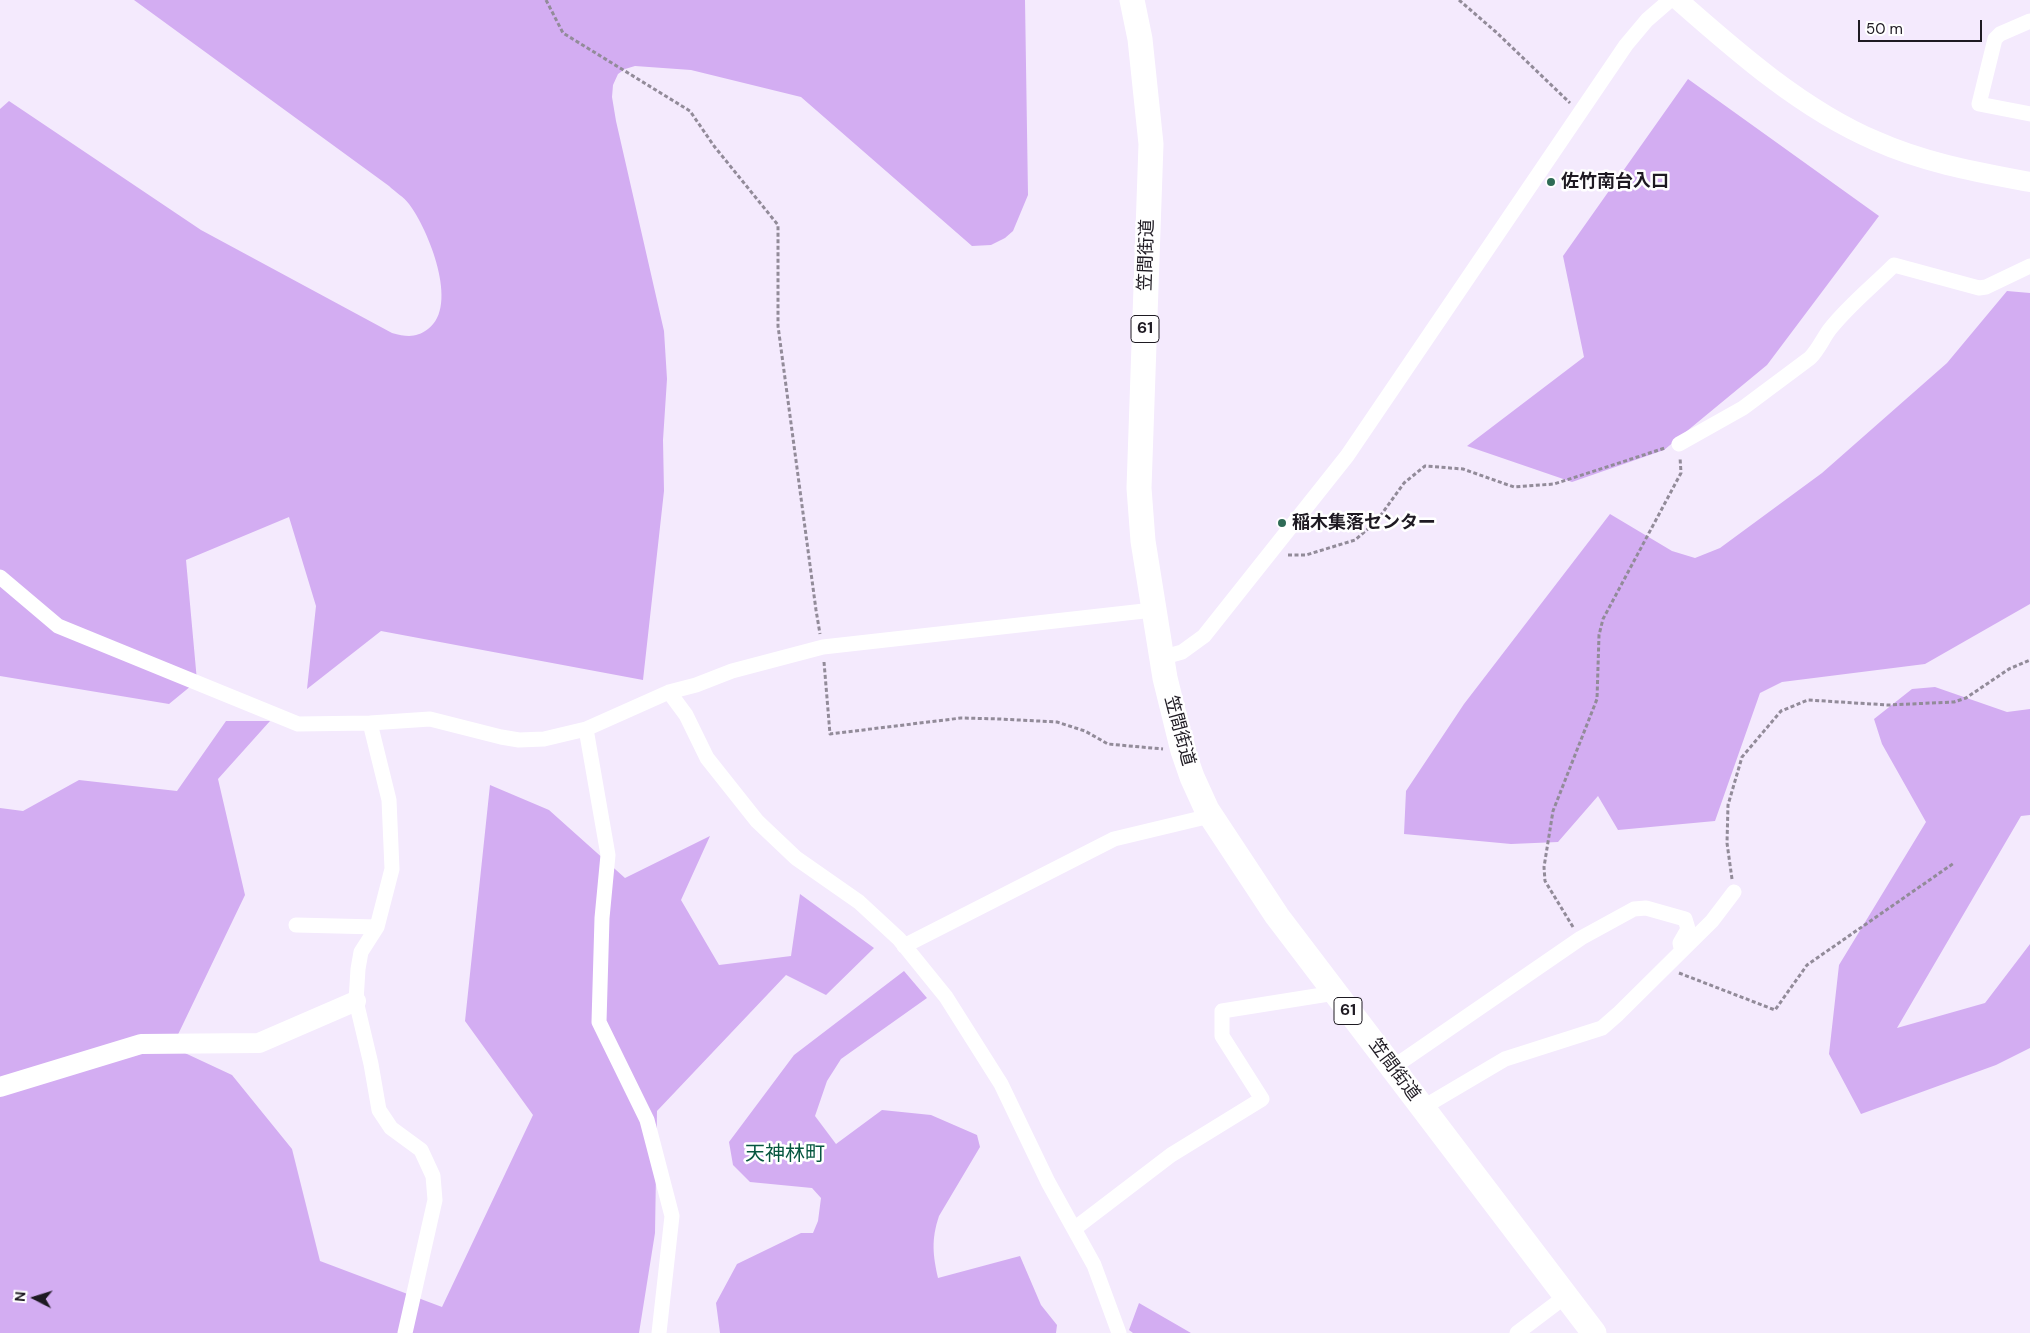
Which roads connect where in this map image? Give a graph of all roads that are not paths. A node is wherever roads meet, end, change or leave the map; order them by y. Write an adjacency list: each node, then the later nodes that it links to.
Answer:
1 (1132, 0): 10 (main road, 笠間街道 / 61)
2 (1670, 0): 11 (street)
3 (1678, 0): 6 (street)
4 (2030, 22): 5 (street)
5 (2030, 114)
6 (2030, 182)
7 (2030, 266): 8 (street)
8 (1679, 444)
9 (0, 576): 13 (street)
10 (1153, 610): 11 (main road, 笠間街道 / 61); 12 (street)
11 (1161, 658): 15 (main road, 笠間街道 / 61)
12 (669, 692): 14 (street); 19 (street)
13 (370, 723): 14 (street); 18 (street)
14 (586, 729): 29 (street)
15 (1210, 816): 19 (street); 21 (main road, 笠間街道 / 61)
16 (1734, 892): 20 (street)
17 (296, 925): 18 (street)
18 (377, 927): 22 (street)
19 (904, 946): 26 (street)
20 (1681, 951): 23 (street); 25 (street)
21 (1335, 993): 23 (main road, 笠間街道 / 61); 26 (street)
22 (356, 1002): 24 (street); 28 (street)
23 (1392, 1068): 25 (main road, 笠間街道 / 61)
24 (0, 1087)
25 (1422, 1108): 27 (main road, 笠間街道 / 61)
26 (1074, 1229): 30 (street)
27 (1566, 1296): 31 (street); 32 (main road, 笠間街道 / 61)
28 (405, 1333)
29 (659, 1333)
30 (1120, 1333)
31 (1517, 1333)
32 (1594, 1333)

